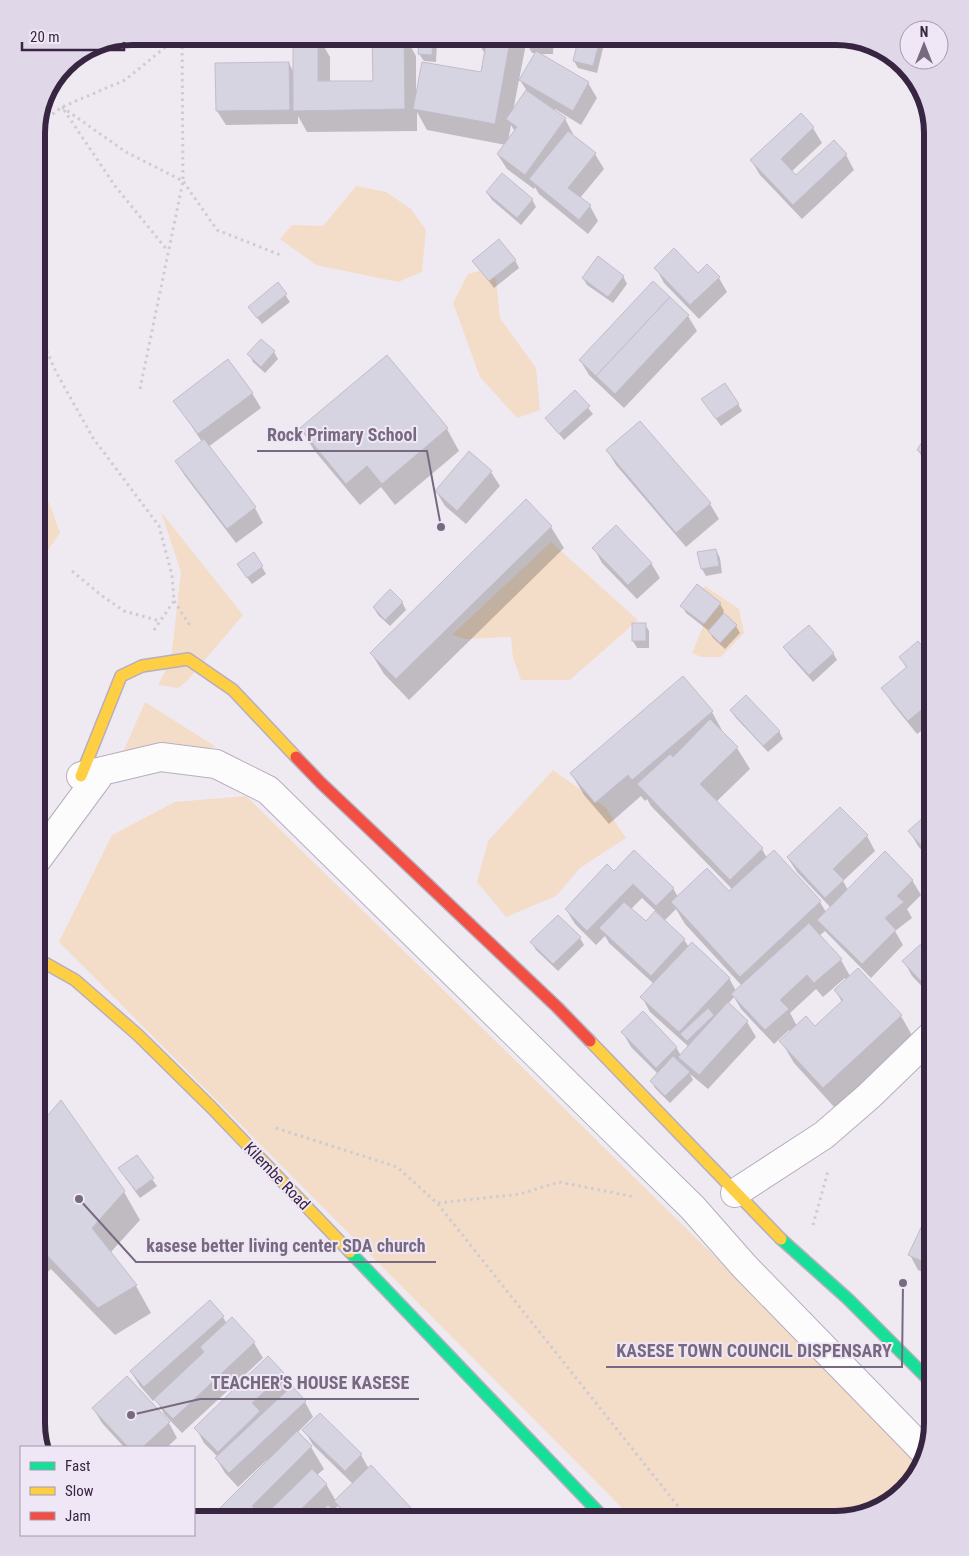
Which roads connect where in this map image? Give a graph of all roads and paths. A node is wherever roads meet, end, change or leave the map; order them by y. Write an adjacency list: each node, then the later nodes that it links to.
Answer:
1 (170, 45): 3 (path)
2 (181, 45): 5 (path)
3 (62, 107): 4 (path); 5 (path); 6 (path)
4 (46, 119)
5 (183, 180): 6 (path); 7 (path)
6 (168, 251): 9 (path)
7 (283, 256)
8 (45, 347): 11 (path)
9 (140, 389)
10 (72, 570): 11 (path)
11 (160, 622): 12 (path)
12 (149, 637)
13 (81, 776): 14 (street); 19 (street); 24 (street)
14 (45, 849)
15 (45, 963): 25 (street, Kilembe Road)
16 (924, 1043): 19 (street)
17 (267, 1125): 21 (path)
18 (831, 1163): 22 (path)
19 (735, 1193): 22 (street)
20 (636, 1197): 21 (path)
21 (437, 1203): 26 (path)
22 (803, 1259): 23 (street)
23 (924, 1375)
24 (920, 1447)
25 (597, 1511)
26 (682, 1511)

